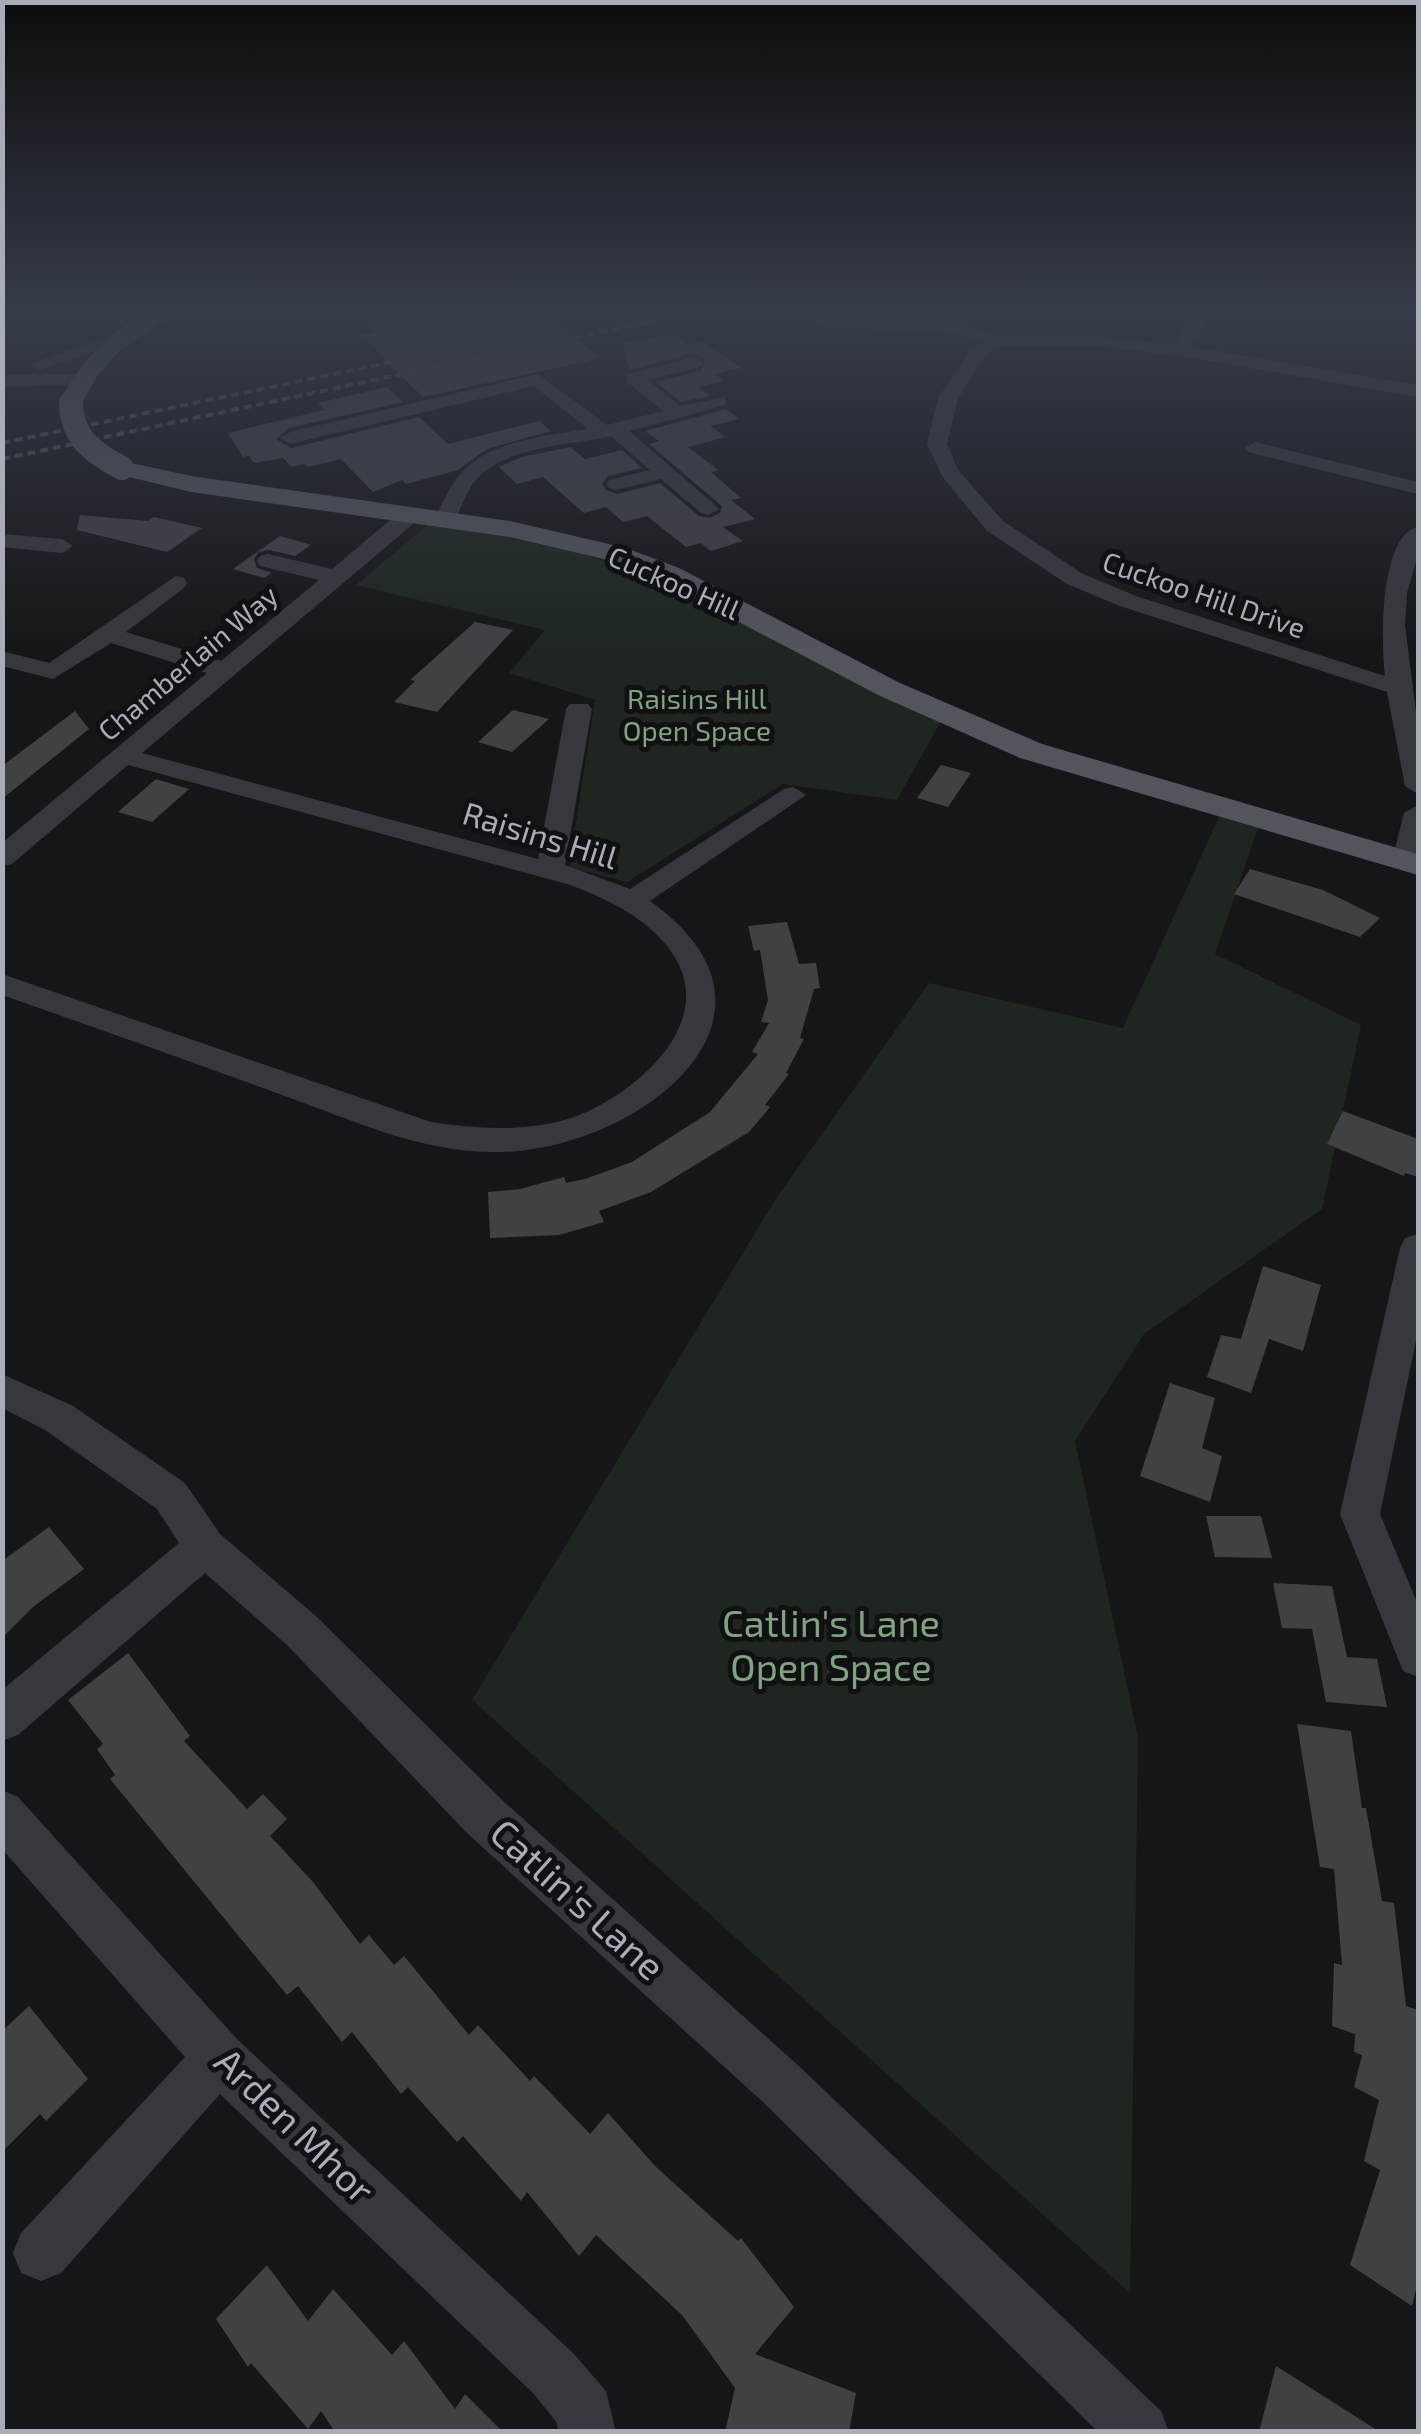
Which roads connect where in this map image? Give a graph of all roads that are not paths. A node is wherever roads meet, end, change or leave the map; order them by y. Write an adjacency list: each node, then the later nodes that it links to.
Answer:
1 (71, 423): 13 (main road, Cuckoo Hill, bridge)
2 (373, 423): 7 (street)
3 (599, 423): 6 (street)
4 (638, 423): 6 (street)
5 (942, 423): 24 (street, Cuckoo Hill Drive)
6 (610, 430): 9 (street); 14 (street)
7 (290, 438)
8 (1250, 448): 11 (street)
9 (665, 472): 10 (street); 12 (street)
10 (616, 484)
11 (1418, 488)
12 (708, 509)
13 (411, 514): 14 (main road, Cuckoo Hill); 19 (street, Chamberlain Way)
14 (444, 519): 31 (main road, Cuckoo Hill)
15 (1418, 533): 24 (street)
16 (2, 540): 17 (street)
17 (62, 546)
18 (268, 562): 19 (street)
19 (337, 577): 23 (street, Chamberlain Way)
20 (176, 583): 21 (street)
21 (108, 634): 22 (street); 23 (street)
22 (2, 658)
23 (224, 670): 26 (street, Chamberlain Way)
24 (1399, 687): 27 (street)
25 (580, 709): 32 (street)
26 (123, 756): 30 (street, Chamberlain Way); 32 (street, Raisins Hill)
27 (1418, 786)
28 (793, 794): 33 (street)
29 (1418, 813): 31 (street)
30 (3, 857)
31 (1412, 863)
32 (550, 872): 33 (street, Raisins Hill)
33 (631, 901): 34 (street, Raisins Hill)
34 (2, 984)
35 (1418, 1248): 38 (street)
36 (2, 1390): 37 (street, Catlin's Lane)
37 (205, 1547): 39 (street); 44 (street, Catlin's Lane)
38 (1418, 1656)
39 (2, 1718)
40 (2, 1813): 41 (street, Arden Mhor)
41 (219, 2057): 42 (street); 43 (street, Arden Mhor)
42 (42, 2253)
43 (587, 2432)
44 (1140, 2432)

